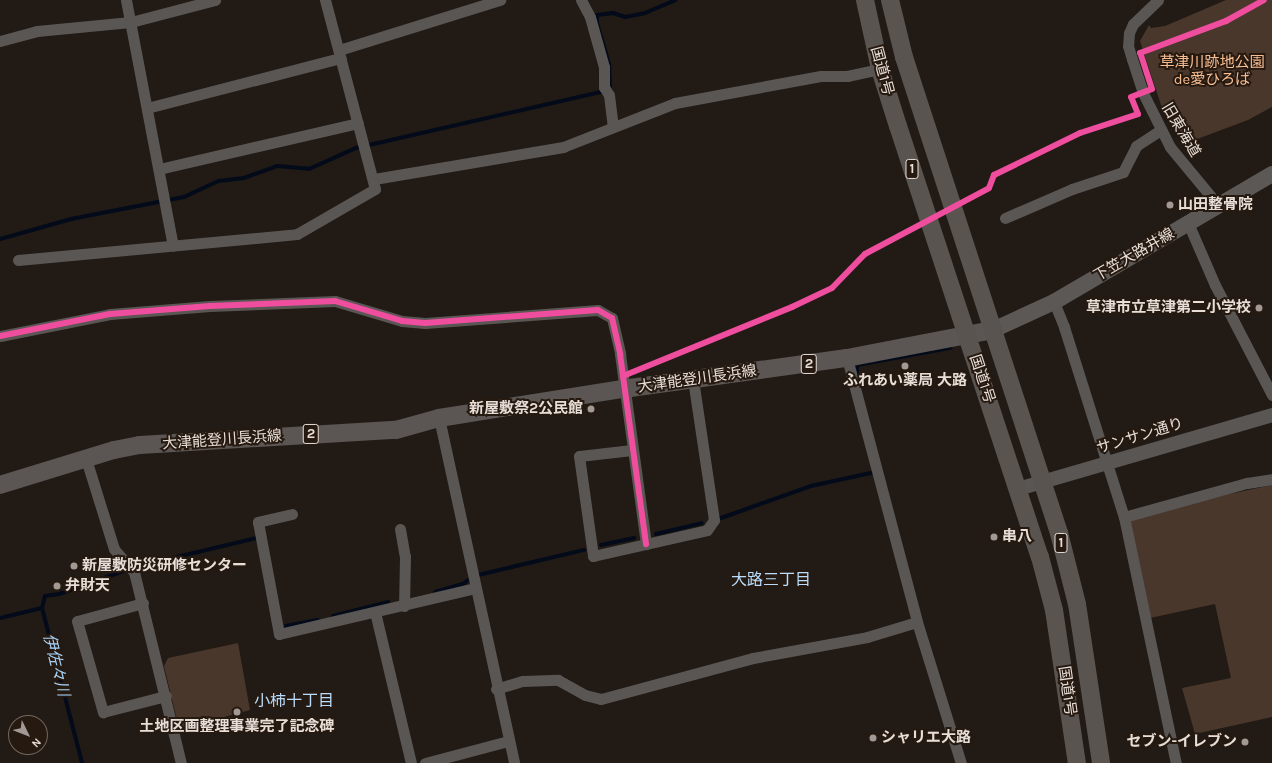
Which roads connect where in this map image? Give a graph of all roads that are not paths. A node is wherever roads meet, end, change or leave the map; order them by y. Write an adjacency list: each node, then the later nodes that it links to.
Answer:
1 (126, 0): 9 (street)
2 (215, 0): 9 (street)
3 (325, 0): 11 (street)
4 (500, 0): 11 (street)
5 (581, 0): 15 (street)
6 (865, 0): 12 (highway, 国道1号 / 1)
7 (890, 0): 26 (highway, 国道1号 / 1)
8 (1158, 0): 16 (street, 旧東海道)
9 (131, 22): 10 (street); 13 (street)
10 (0, 41)
11 (340, 54): 13 (street); 14 (street)
12 (880, 69): 15 (street); 27 (highway, 国道1号 / 1)
13 (147, 108): 17 (street)
14 (358, 123): 17 (street); 19 (street)
15 (613, 127): 19 (street)
16 (1161, 130): 20 (street, 旧東海道); 21 (street)
17 (159, 169): 23 (street)
18 (1272, 174): 20 (main road, 下笠大路井線)
19 (374, 179): 23 (street)
20 (1218, 205): 22 (main road, 下笠大路井線)
21 (1005, 218)
22 (1188, 223): 25 (main road, 下笠大路井線); 32 (street)
23 (173, 246): 24 (street)
24 (18, 260)
25 (1054, 302): 26 (main road, 下笠大路井線); 37 (street)
26 (993, 330): 27 (main road, 大津能登川長浜線 / 2); 39 (highway, 国道1号 / 1)
27 (967, 335): 29 (main road, 大津能登川長浜線 / 2); 41 (highway, 国道1号 / 1)
28 (0, 336): 31 (street)
29 (848, 358): 30 (main road, 大津能登川長浜線 / 2); 50 (street)
30 (693, 380): 31 (main road, 大津能登川長浜線 / 2); 45 (street)
31 (623, 382): 34 (main road, 大津能登川長浜線 / 2); 35 (street)
32 (1272, 395)
33 (1272, 415): 37 (street, サンサン通り)
34 (439, 418): 36 (main road, 大津能登川長浜線 / 2); 46 (street)
35 (632, 450): 45 (street); 45 (street)
36 (86, 459): 40 (main road, 大津能登川長浜線 / 2); 47 (street)
37 (1107, 464): 39 (street, サンサン通り); 43 (street)
38 (1272, 479): 43 (street)
39 (1043, 482): 41 (street, サンサン通り); 61 (highway, 国道1号 / 1)
40 (0, 485)
41 (1018, 490): 60 (highway, 国道1号 / 1)
42 (292, 514): 49 (street)
43 (1124, 517): 62 (street)
44 (400, 529): 48 (street)
45 (646, 544)
46 (474, 588): 48 (street); 51 (street)
47 (143, 603): 52 (street); 52 (street)
48 (404, 606): 49 (street)
49 (375, 612): 56 (street)
50 (918, 622): 51 (street); 59 (street)
51 (496, 689): 53 (street)
52 (166, 696): 55 (street)
53 (508, 741): 54 (street); 58 (street)
54 (459, 759): 57 (street)
55 (181, 763)
56 (411, 763)
57 (425, 763)
58 (514, 763)
59 (960, 763)
60 (1077, 763)
61 (1101, 763)
62 (1176, 763)

